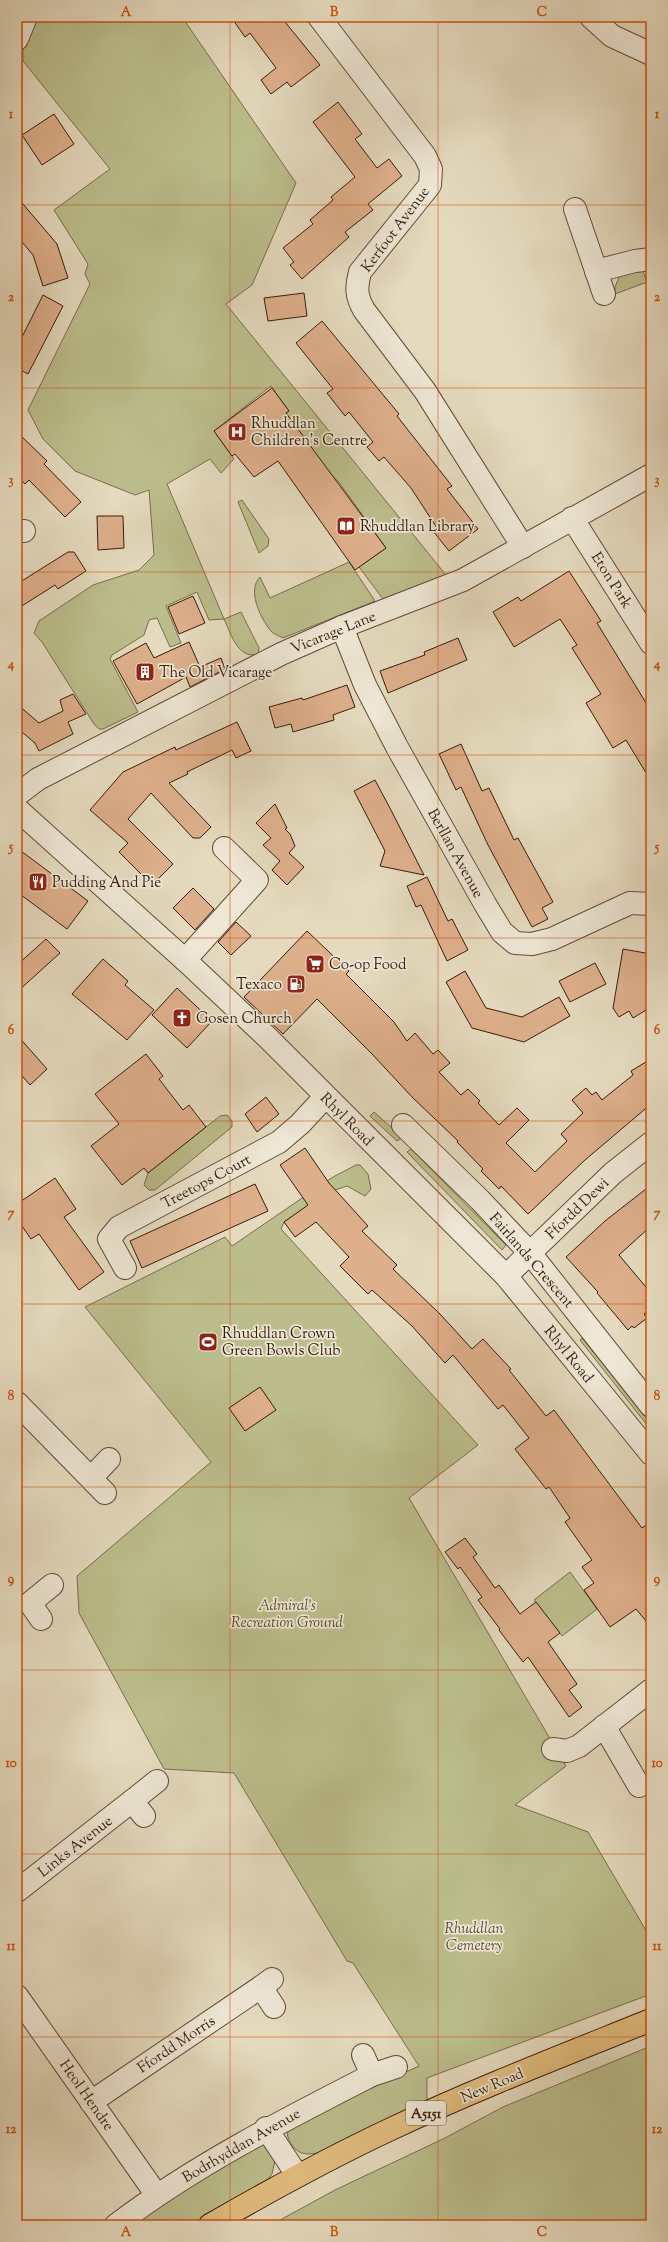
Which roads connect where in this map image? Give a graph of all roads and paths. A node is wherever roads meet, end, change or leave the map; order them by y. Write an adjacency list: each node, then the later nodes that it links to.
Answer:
1 (26, 17): 4 (street)
2 (319, 17): 12 (street, Kerfoot Avenue)
3 (591, 17): 5 (street)
4 (17, 39)
5 (651, 54)
6 (575, 209): 8 (street)
7 (651, 259): 8 (street)
8 (596, 271): 9 (street)
9 (604, 294)
10 (651, 475): 11 (street, Vicarage Lane)
11 (572, 518): 12 (street, Vicarage Lane); 14 (street, Eton Park)
12 (523, 547): 13 (street, Vicarage Lane)
13 (342, 627): 15 (street, Vicarage Lane); 18 (street, Berllan Avenue)
14 (651, 643)
15 (17, 796)
16 (17, 809): 19 (street, Rhyl Road)
17 (224, 848): 19 (street)
18 (651, 904)
19 (185, 960): 20 (street, Rhyl Road)
20 (325, 1097): 24 (street, Treetops Court); 25 (street, Rhyl Road)
21 (404, 1125): 23 (street, Fairlands Crescent)
22 (651, 1143): 23 (street, Ffordd Dewi)
23 (530, 1253): 25 (street, Ffordd Dewi); 27 (street, Fairlands Crescent)
24 (125, 1268)
25 (506, 1276): 28 (street, Rhyl Road)
26 (17, 1403): 29 (street)
27 (651, 1406)
28 (651, 1454)
29 (109, 1459)
30 (52, 1585): 31 (street)
31 (29, 1611)
32 (651, 1690): 33 (street)
33 (604, 1726): 34 (street); 36 (street)
34 (554, 1749)
35 (157, 1781): 37 (street, Links Avenue)
36 (639, 1786)
37 (17, 1891)
38 (17, 1996): 44 (street, Heol Hendre)
39 (274, 2007): 44 (street, Ffordd Morris)
40 (651, 2020): 46 (main road, New Road / A5151)
41 (363, 2055): 43 (street)
42 (396, 2067): 43 (street, Bodrhyddan Avenue)
43 (372, 2075): 45 (street, Bodrhyddan Avenue)
44 (92, 2102): 47 (street, Heol Hendre)
45 (266, 2128): 46 (street); 47 (street, Bodrhyddan Avenue)
46 (297, 2175): 49 (main road, New Road / A5151)
47 (156, 2194): 48 (street, Bodrhyddan Avenue)
48 (116, 2225)
49 (210, 2225)

